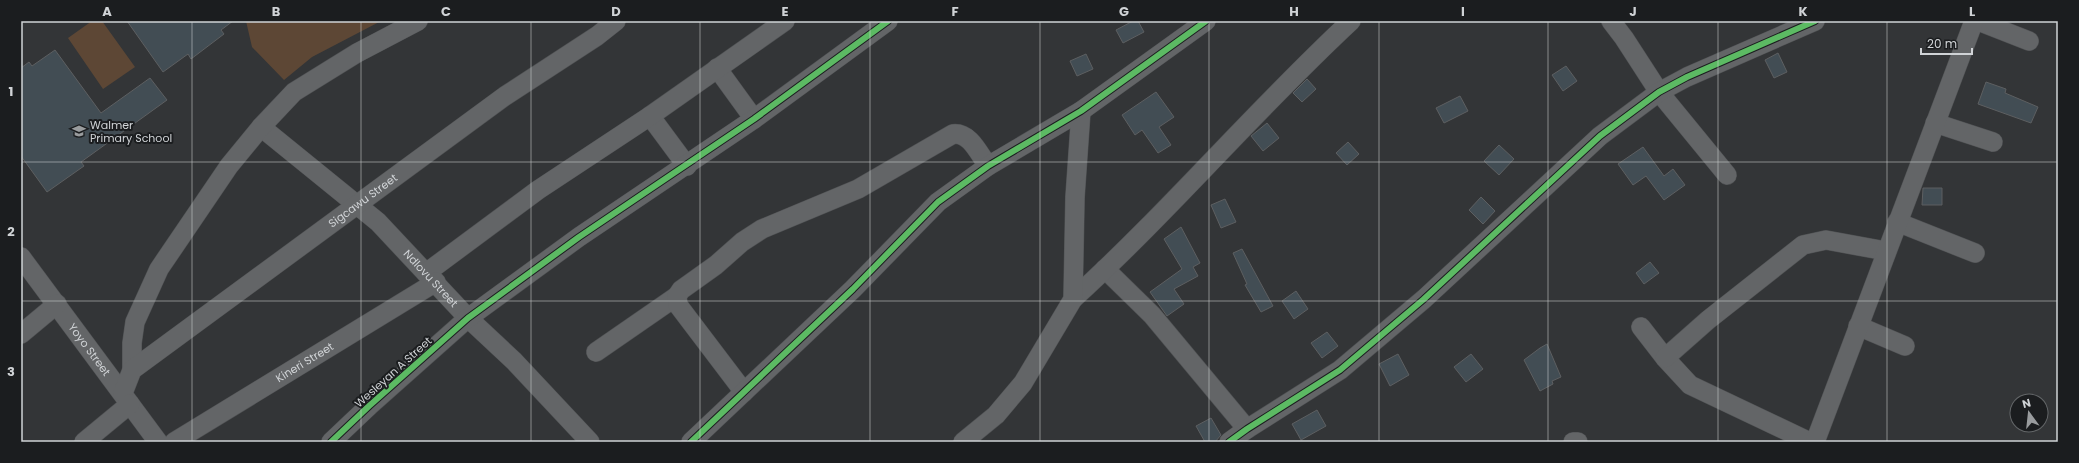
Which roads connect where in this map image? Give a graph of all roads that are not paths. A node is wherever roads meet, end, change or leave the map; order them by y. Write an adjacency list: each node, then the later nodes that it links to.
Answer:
1 (418, 21): 18 (street)
2 (616, 21): 23 (street, Sigcawu Street)
3 (785, 21): 12 (street, Kineri Street)
4 (888, 21): 16 (street, Wesleyan A Street)
5 (1206, 21): 14 (street)
6 (1351, 21): 28 (street)
7 (1611, 21): 13 (street)
8 (1815, 21): 13 (street)
9 (1974, 21): 17 (street)
10 (1978, 21): 11 (street)
11 (2029, 40)
12 (717, 68): 15 (street, Kineri Street); 16 (street)
13 (1659, 92): 22 (street); 43 (street)
14 (1080, 111): 21 (street); 31 (street)
15 (650, 116): 20 (street); 29 (street, Kineri Street)
16 (754, 119): 20 (street, Wesleyan A Street)
17 (1935, 123): 19 (street); 24 (street)
18 (261, 127): 23 (street, Ndlovu Street); 40 (street)
19 (1993, 142)
20 (687, 166): 33 (street, Wesleyan A Street)
21 (988, 166): 30 (street); 41 (street)
22 (1727, 175)
23 (357, 204): 29 (street, Ndlovu Street); 40 (street, Sigcawu Street)
24 (1897, 222): 25 (street); 26 (street)
25 (1886, 251): 34 (street); 39 (street)
26 (1976, 254)
27 (21, 257): 32 (street, Yoyo Street)
28 (1105, 269): 31 (street); 43 (street)
29 (431, 277): 33 (street, Ndlovu Street); 46 (street, Kineri Street)
30 (677, 296): 38 (street); 41 (street)
31 (1073, 299): 50 (street)
32 (57, 304): 36 (street); 42 (street, Yoyo Street)
33 (468, 318): 47 (street, Wesleyan A Street); 48 (street, Ndlovu Street)
34 (1858, 326): 37 (street); 55 (street)
35 (1641, 327): 39 (street)
36 (21, 334)
37 (1905, 346)
38 (596, 352)
39 (1665, 358): 54 (street)
40 (132, 370): 42 (street)
41 (744, 392): 49 (street)
42 (126, 398): 44 (street); 45 (street, Yoyo Street)
43 (1247, 429): 51 (street)
44 (84, 442)
45 (158, 442)
46 (174, 442)
47 (331, 442)
48 (590, 442)
49 (691, 442)
50 (963, 442)
51 (1230, 442)
52 (1573, 442): 53 (street)
53 (1578, 442)
54 (1810, 442)
55 (1815, 442)

